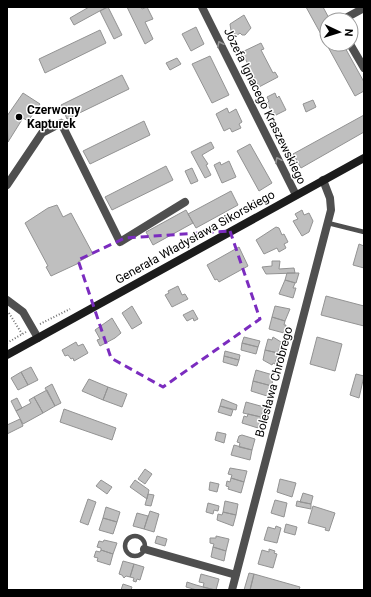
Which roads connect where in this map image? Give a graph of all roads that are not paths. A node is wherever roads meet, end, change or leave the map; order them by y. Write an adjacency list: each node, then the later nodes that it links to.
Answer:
1 (202, 7): 7 (street, Józefa Ignacego Kraszewskiego, one-way to 1)
2 (355, 52): 3 (street)
3 (364, 68)
4 (364, 158): 5 (main road, Generała Władysława Sikorskiego)
5 (323, 180): 7 (main road, Generała Władysława Sikorskiego); 9 (street, Bolesława Chrobrego)
6 (7, 185): 8 (street)
7 (296, 195): 12 (main road, Generała Władysława Sikorskiego)
8 (185, 202)
9 (328, 223): 10 (lane); 15 (street, Bolesława Chrobrego)
10 (364, 232)
11 (7, 300): 12 (street)
12 (38, 338): 13 (main road, Generała Władysława Sikorskiego)
13 (7, 355)
14 (144, 549): 14 (lane); 15 (street)
15 (236, 575): 16 (street, Bolesława Chrobrego)
16 (232, 590)

